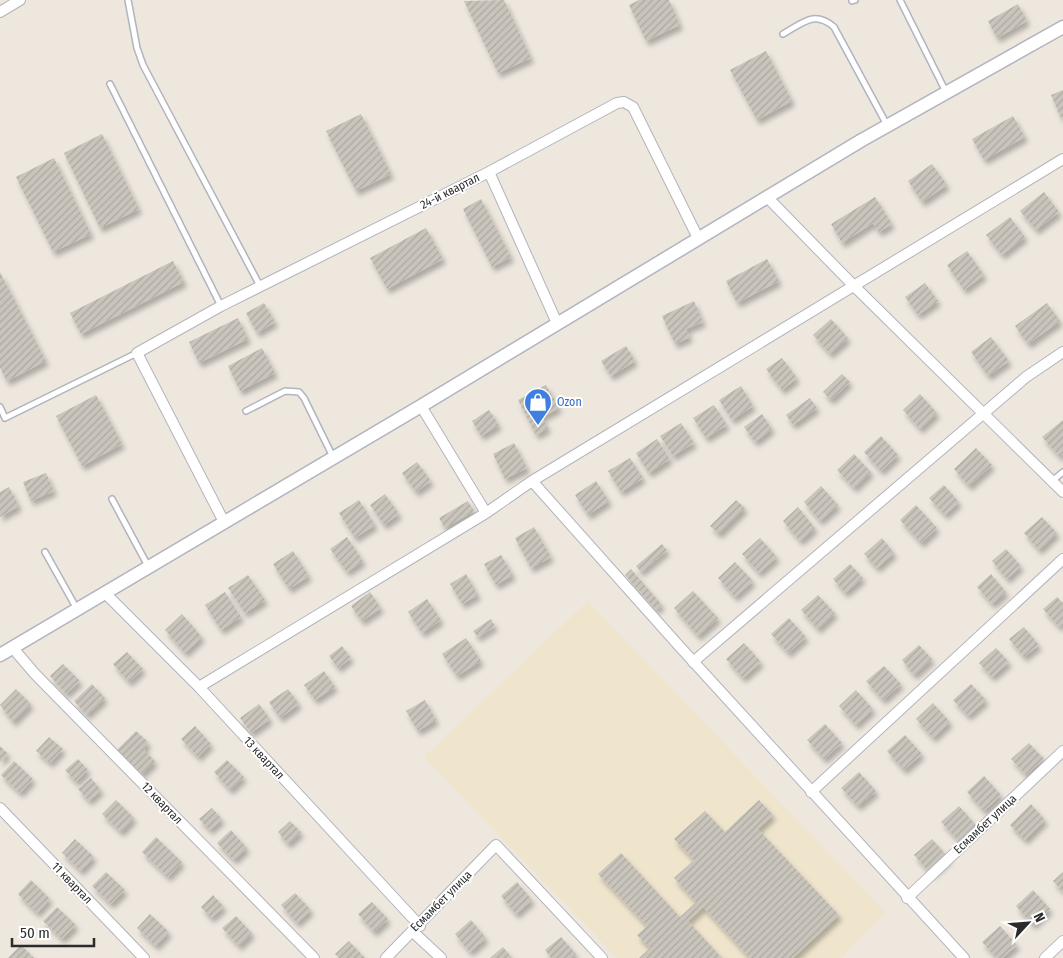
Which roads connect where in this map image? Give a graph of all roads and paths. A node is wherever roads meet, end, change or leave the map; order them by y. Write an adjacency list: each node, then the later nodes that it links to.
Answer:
1 (20, 0): 4 (street)
2 (128, 0): 15 (lane)
3 (900, 0): 8 (lane)
4 (0, 12)
5 (1063, 27): 8 (street)
6 (783, 34): 9 (lane)
7 (110, 84): 16 (lane)
8 (946, 93): 9 (street)
9 (887, 126): 12 (street)
10 (1063, 159): 14 (street)
11 (489, 172): 13 (street, 24-й квартал); 15 (street, 24-й квартал); 17 (street)
12 (767, 197): 13 (street); 14 (street)
13 (698, 238): 17 (street)
14 (853, 285): 23 (street); 26 (street)
15 (260, 286): 16 (street, 24-й квартал)
16 (221, 306): 19 (street, 24-й квартал)
17 (557, 323): 20 (street)
18 (1063, 352): 23 (street)
19 (137, 353): 21 (lane); 31 (street)
20 (421, 406): 24 (street); 30 (street)
21 (0, 407)
22 (246, 411): 24 (lane)
23 (984, 413): 27 (street); 39 (street)
24 (334, 457): 31 (street)
25 (1063, 472): 27 (lane)
26 (532, 481): 30 (street); 39 (street)
27 (1052, 481): 28 (street)
28 (1063, 492)
29 (112, 499): 34 (lane)
30 (486, 514): 40 (street)
31 (224, 522): 34 (street)
32 (45, 552): 36 (lane)
33 (1063, 559): 42 (street)
34 (149, 567): 35 (street)
35 (105, 593): 36 (street); 40 (street, 13 квартал)
36 (77, 609): 37 (street)
37 (12, 647): 38 (street); 48 (street, 12 квартал)
38 (0, 656)
39 (693, 662): 42 (street)
40 (199, 687): 45 (street, 13 квартал)
41 (1063, 750): 44 (street, Есмамбет улица)
42 (811, 792): 44 (street)
43 (0, 808): 47 (street, 11 квартал)
44 (907, 898): 52 (street)
45 (416, 928): 49 (street, Есмамбет улица); 50 (street, 13 квартал); 51 (street, Есмамбет улица)
46 (1063, 941): 53 (street)
47 (144, 958)
48 (314, 958)
49 (386, 958)
50 (441, 958)
51 (602, 958)
52 (964, 958)
53 (1045, 958)

